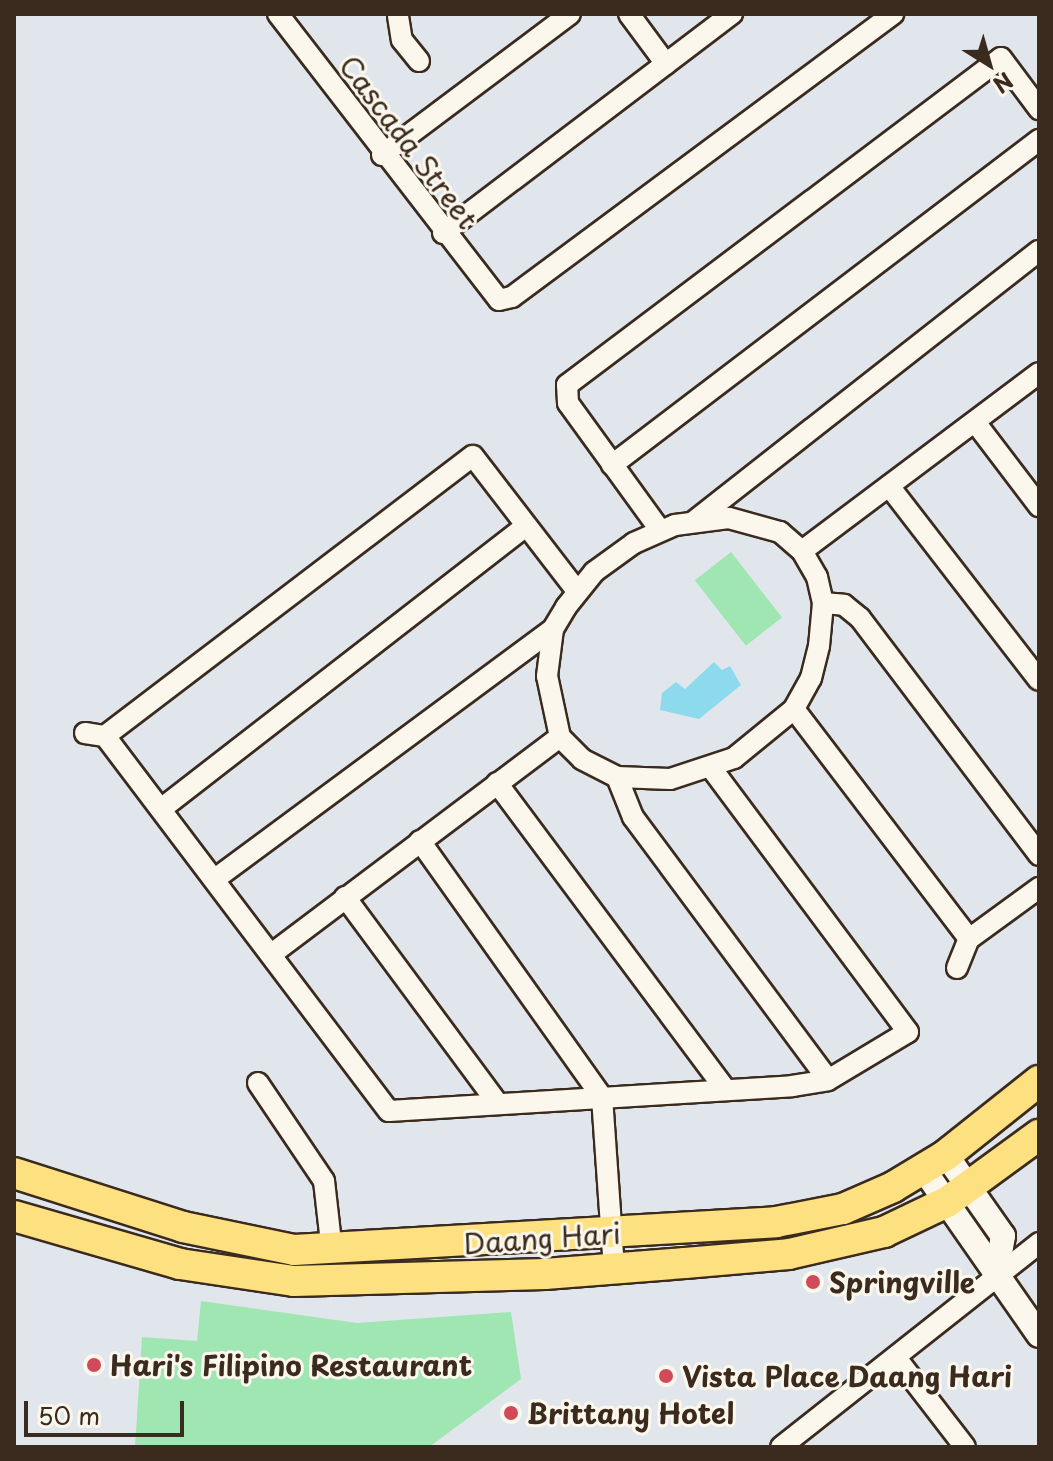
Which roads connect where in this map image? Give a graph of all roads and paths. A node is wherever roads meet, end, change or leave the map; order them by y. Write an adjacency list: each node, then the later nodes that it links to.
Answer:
1 (278, 14): 11 (street, Cascada Street)
2 (570, 14): 11 (street)
3 (629, 14): 8 (street)
4 (732, 14): 8 (street)
5 (893, 14): 12 (street, Cascada Street)
6 (403, 15): 7 (street)
7 (419, 61)
8 (666, 64): 12 (street)
9 (1039, 109): 16 (street)
10 (1039, 140): 16 (street)
11 (382, 155): 12 (street, Cascada Street)
12 (443, 233)
13 (1039, 251): 19 (street)
14 (1039, 373): 15 (street)
15 (975, 422): 17 (street); 18 (street)
16 (612, 465): 21 (street)
17 (889, 486): 22 (street); 26 (street)
18 (1038, 504)
19 (693, 522): 21 (street); 22 (street)
20 (526, 526): 23 (street); 32 (street); 32 (street)
21 (660, 530): 23 (street)
22 (802, 551): 24 (street)
23 (577, 591): 25 (street)
24 (823, 603): 27 (street); 34 (street)
25 (553, 629): 28 (street); 35 (street)
26 (1039, 680)
27 (794, 709): 29 (street); 38 (street)
28 (560, 737): 30 (street); 31 (street)
29 (711, 768): 30 (street); 41 (street)
30 (617, 777): 41 (street)
31 (497, 783): 33 (street); 44 (street)
32 (161, 809): 35 (street)
33 (420, 841): 37 (street); 45 (street)
34 (1039, 855)
35 (215, 879): 39 (street)
36 (1039, 888): 38 (street)
37 (345, 897): 39 (street); 46 (street)
38 (969, 939): 40 (street)
39 (273, 953): 46 (street)
40 (957, 968)
41 (828, 1080): 44 (street)
42 (1039, 1081): 48 (main road, Daang Hari)
43 (258, 1083): 54 (street)
44 (725, 1089): 45 (street)
45 (602, 1097): 46 (street); 52 (street)
46 (498, 1104)
47 (1039, 1135): 50 (main road, Daang Hari)
48 (935, 1162): 50 (street); 52 (main road, Daang Hari)
49 (14, 1173): 54 (main road, Daang Hari)
50 (958, 1195): 55 (main road, Daang Hari); 56 (street)
51 (14, 1216): 55 (main road, Daang Hari)
52 (611, 1233): 54 (main road, Daang Hari); 55 (street)
53 (1039, 1243): 56 (street)
54 (332, 1251)
55 (614, 1268)
56 (996, 1274): 57 (street); 58 (street)
57 (1039, 1335)
58 (897, 1359): 59 (street); 60 (street)
59 (781, 1447)
60 (965, 1447)

